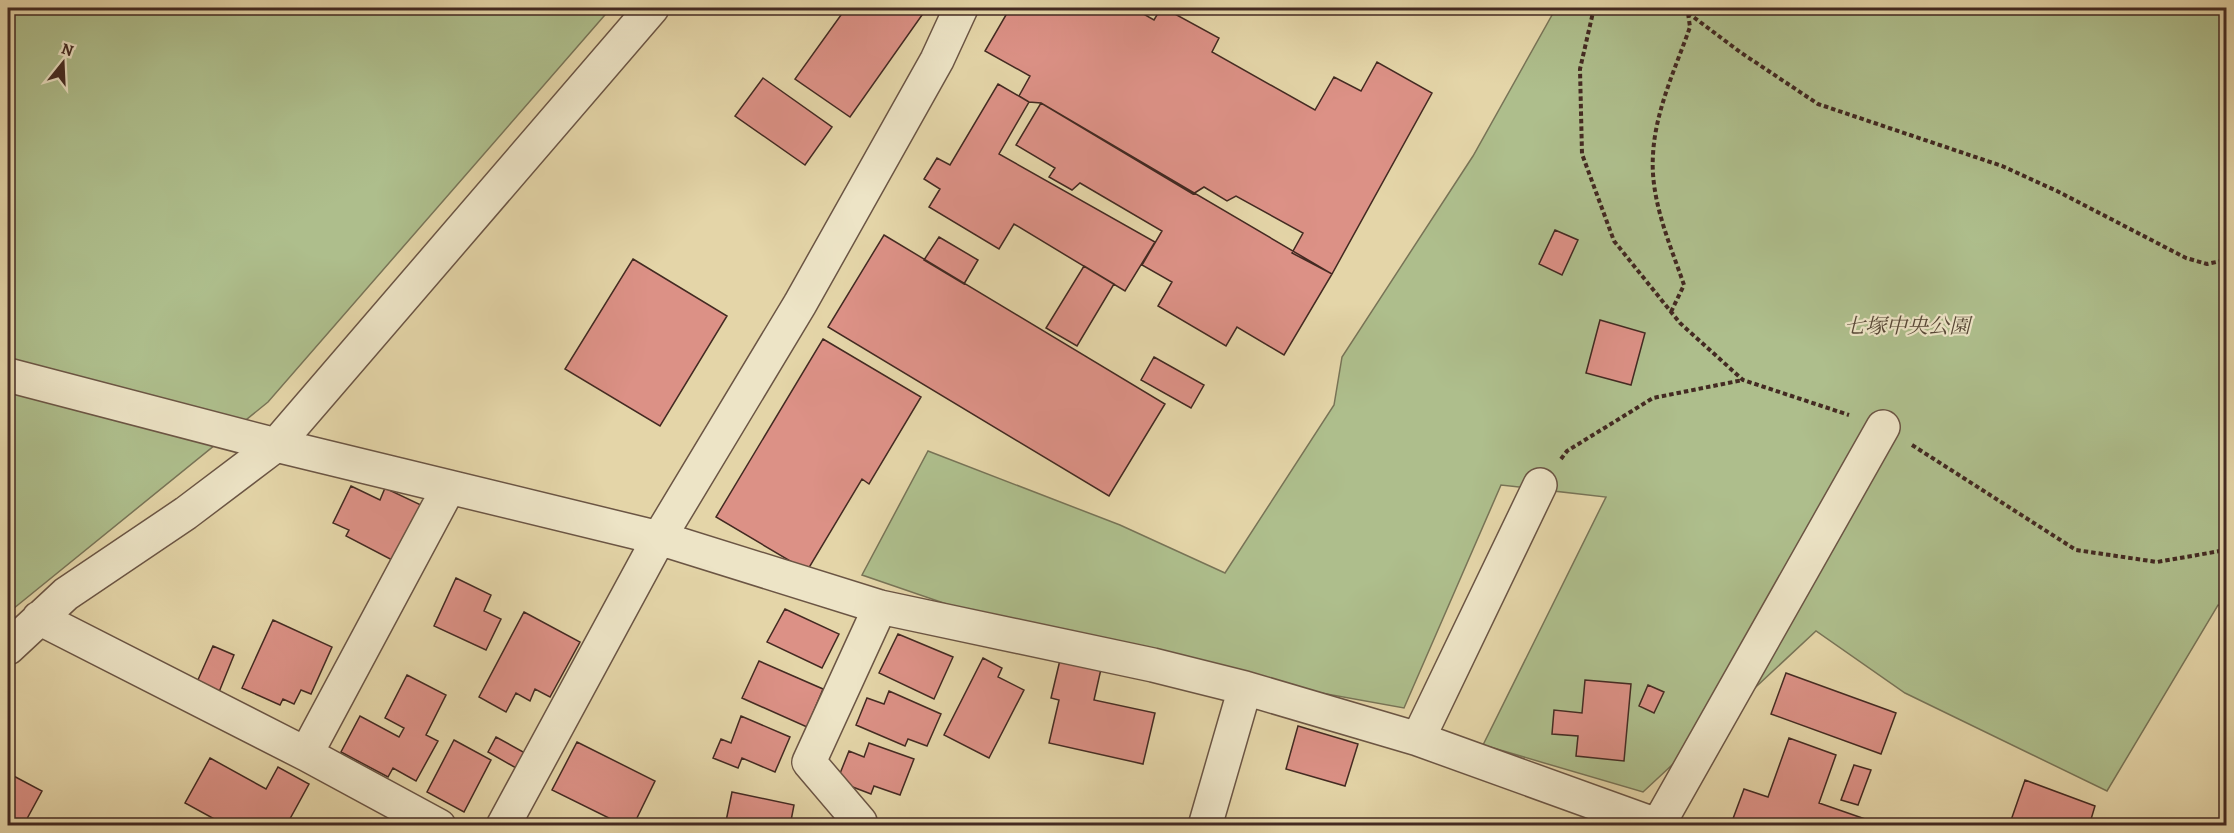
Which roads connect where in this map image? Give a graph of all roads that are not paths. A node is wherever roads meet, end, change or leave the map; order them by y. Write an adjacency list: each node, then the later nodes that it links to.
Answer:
1 (652, 8): 5 (street)
2 (961, 8): 8 (street)
3 (8, 375): 5 (street)
4 (1883, 427): 20 (street)
5 (276, 445): 7 (street); 10 (street)
6 (1540, 485): 13 (street)
7 (449, 487): 8 (street); 14 (street)
8 (659, 538): 9 (street); 17 (street)
9 (880, 607): 12 (street); 18 (street)
10 (39, 618): 11 (street); 14 (street)
11 (8, 648)
12 (1245, 688): 13 (street); 19 (street)
13 (1418, 739): 20 (street)
14 (306, 754): 15 (street)
15 (400, 817): 16 (street)
16 (439, 825)
17 (503, 825)
18 (860, 825)
19 (1205, 825)
20 (1659, 825)

